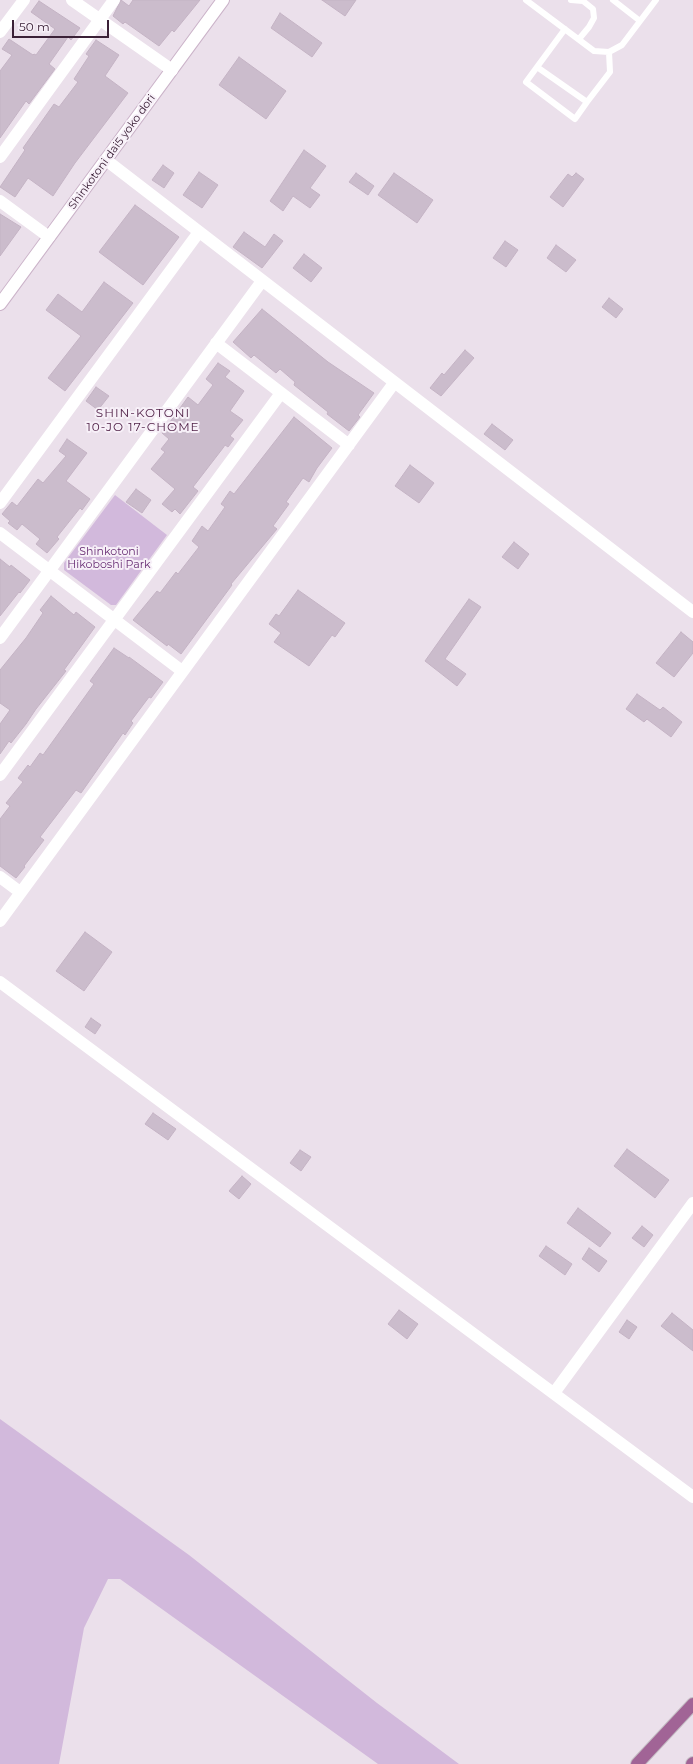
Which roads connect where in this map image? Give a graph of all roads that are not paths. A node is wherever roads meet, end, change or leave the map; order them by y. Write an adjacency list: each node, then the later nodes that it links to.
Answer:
1 (24, 0): 12 (street)
2 (72, 0): 9 (street)
3 (114, 0): 9 (street)
4 (223, 0): 16 (street, Shinkotoni dai5 yoko dori)
5 (526, 0): 11 (lane)
6 (570, 0): 13 (lane)
7 (613, 0): 10 (lane)
8 (656, 0): 10 (lane)
9 (99, 19): 16 (street); 18 (street)
10 (640, 21): 14 (lane)
11 (565, 29): 13 (lane); 15 (lane)
12 (0, 32)
13 (579, 39): 14 (lane)
14 (609, 52): 17 (lane)
15 (537, 67): 17 (lane); 17 (lane)
16 (172, 70): 19 (street, Shinkotoni dai5 yoko dori)
17 (587, 102)
18 (0, 157)
19 (106, 160): 21 (street); 22 (street, Shinkotoni dai5 yoko dori)
20 (0, 201): 22 (street)
21 (198, 232): 23 (street); 29 (street)
22 (49, 237): 24 (street, Shinkotoni dai5 yoko dori)
23 (262, 281): 25 (street); 26 (street)
24 (0, 304)
25 (216, 343): 27 (street); 31 (street)
26 (394, 383): 28 (street); 32 (street)
27 (281, 393): 28 (street); 33 (street)
28 (349, 445): 35 (street)
29 (0, 503)
30 (0, 533): 31 (street)
31 (49, 571): 33 (street); 34 (street)
32 (693, 612)
33 (114, 620): 35 (street); 36 (street)
34 (0, 638)
35 (182, 671): 38 (street)
36 (0, 775)
37 (0, 878): 38 (street)
38 (20, 892): 39 (street)
39 (0, 921)
40 (0, 982): 42 (street)
41 (693, 1203): 42 (street)
42 (554, 1393): 43 (street)
43 (693, 1497)
44 (693, 1704): 45 (main road)
45 (637, 1764)

